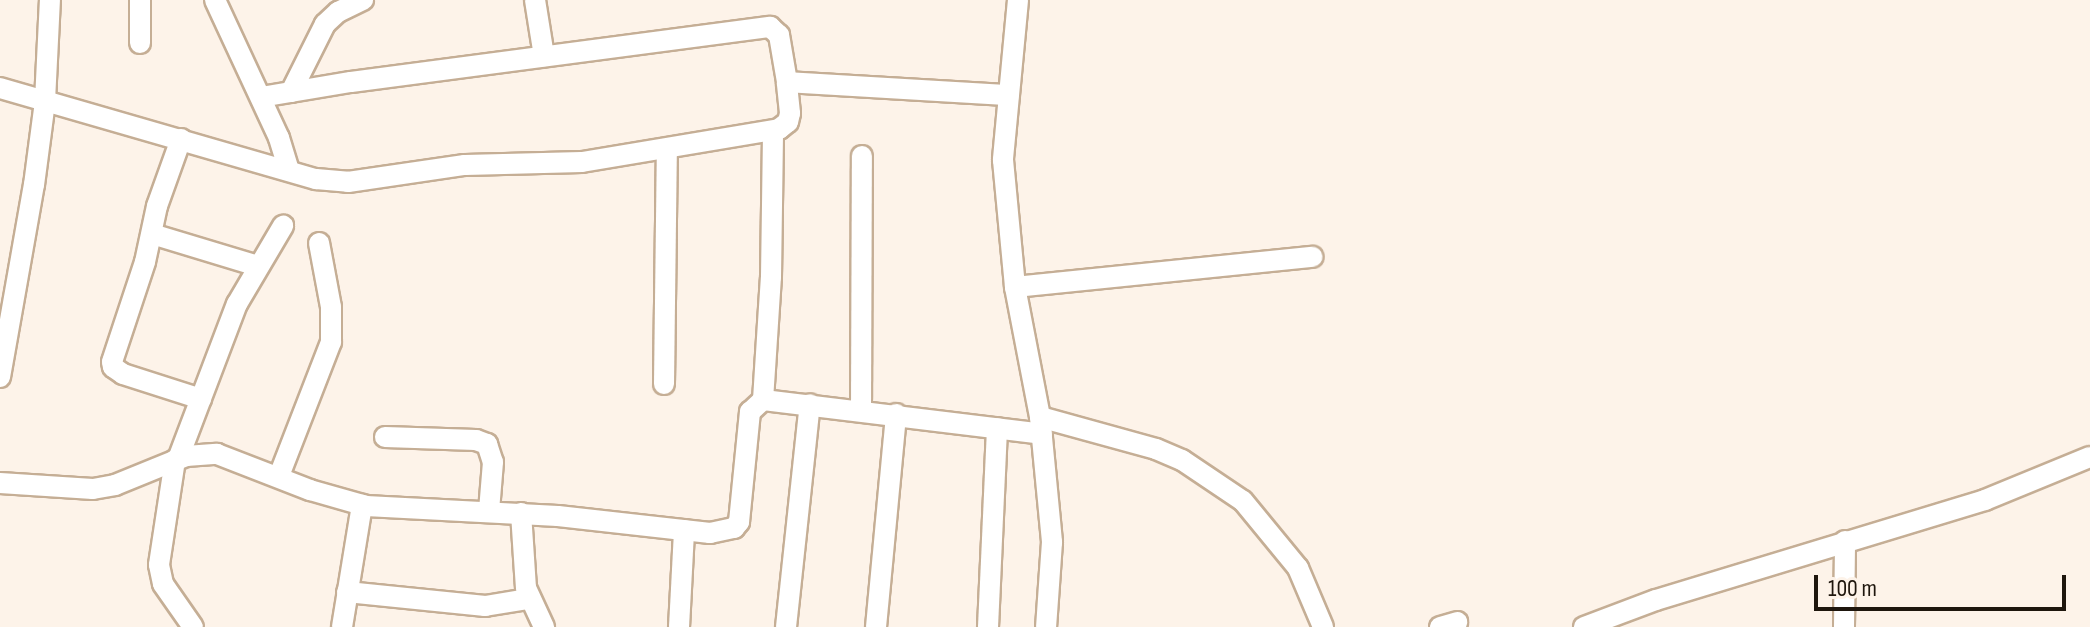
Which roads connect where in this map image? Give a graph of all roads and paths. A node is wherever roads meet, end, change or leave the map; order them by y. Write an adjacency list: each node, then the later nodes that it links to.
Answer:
1 (50, 0): 14 (street)
2 (140, 0): 7 (street)
3 (215, 0): 13 (street)
4 (363, 0): 11 (street)
5 (535, 0): 8 (street)
6 (1018, 0): 12 (street)
7 (140, 43)
8 (544, 56): 9 (street); 11 (street)
9 (787, 82): 12 (street); 15 (street)
10 (0, 88): 14 (street)
11 (291, 92): 13 (street)
12 (1009, 95): 25 (street)
13 (261, 97): 19 (street)
14 (45, 101): 16 (street); 26 (street)
15 (773, 131): 17 (street); 29 (street)
16 (181, 139): 19 (street); 21 (street)
17 (667, 149): 19 (street); 27 (street)
18 (862, 156): 31 (street)
19 (289, 171)
20 (283, 226): 24 (street)
21 (152, 234): 24 (street); 28 (street)
22 (319, 243): 38 (street)
23 (1312, 257): 25 (street)
24 (258, 266): 28 (street)
25 (1015, 287): 33 (street)
26 (0, 377)
27 (664, 384)
28 (201, 399): 37 (street)
29 (763, 400): 30 (street); 43 (street)
30 (810, 404): 31 (street); 51 (street)
31 (861, 411): 32 (street)
32 (896, 414): 34 (street); 52 (street)
33 (1041, 426): 34 (street); 54 (street); 55 (street)
34 (997, 428): 53 (street)
35 (385, 437): 41 (street)
36 (2090, 457): 44 (street)
37 (177, 460): 38 (street); 39 (street); 47 (street)
38 (279, 476): 40 (street)
39 (0, 483)
40 (362, 505): 41 (street); 45 (street)
41 (489, 511): 42 (street)
42 (521, 513): 43 (street); 46 (street)
43 (684, 530): 50 (street)
44 (1845, 541): 56 (street); 57 (street)
45 (347, 592): 46 (street); 48 (street)
46 (528, 599): 49 (street)
47 (193, 627)
48 (342, 627)
49 (544, 627)
50 (679, 627)
51 (786, 627)
52 (876, 627)
53 (988, 627)
54 (1046, 627)
55 (1323, 627)
56 (1584, 627)
57 (1844, 627)

